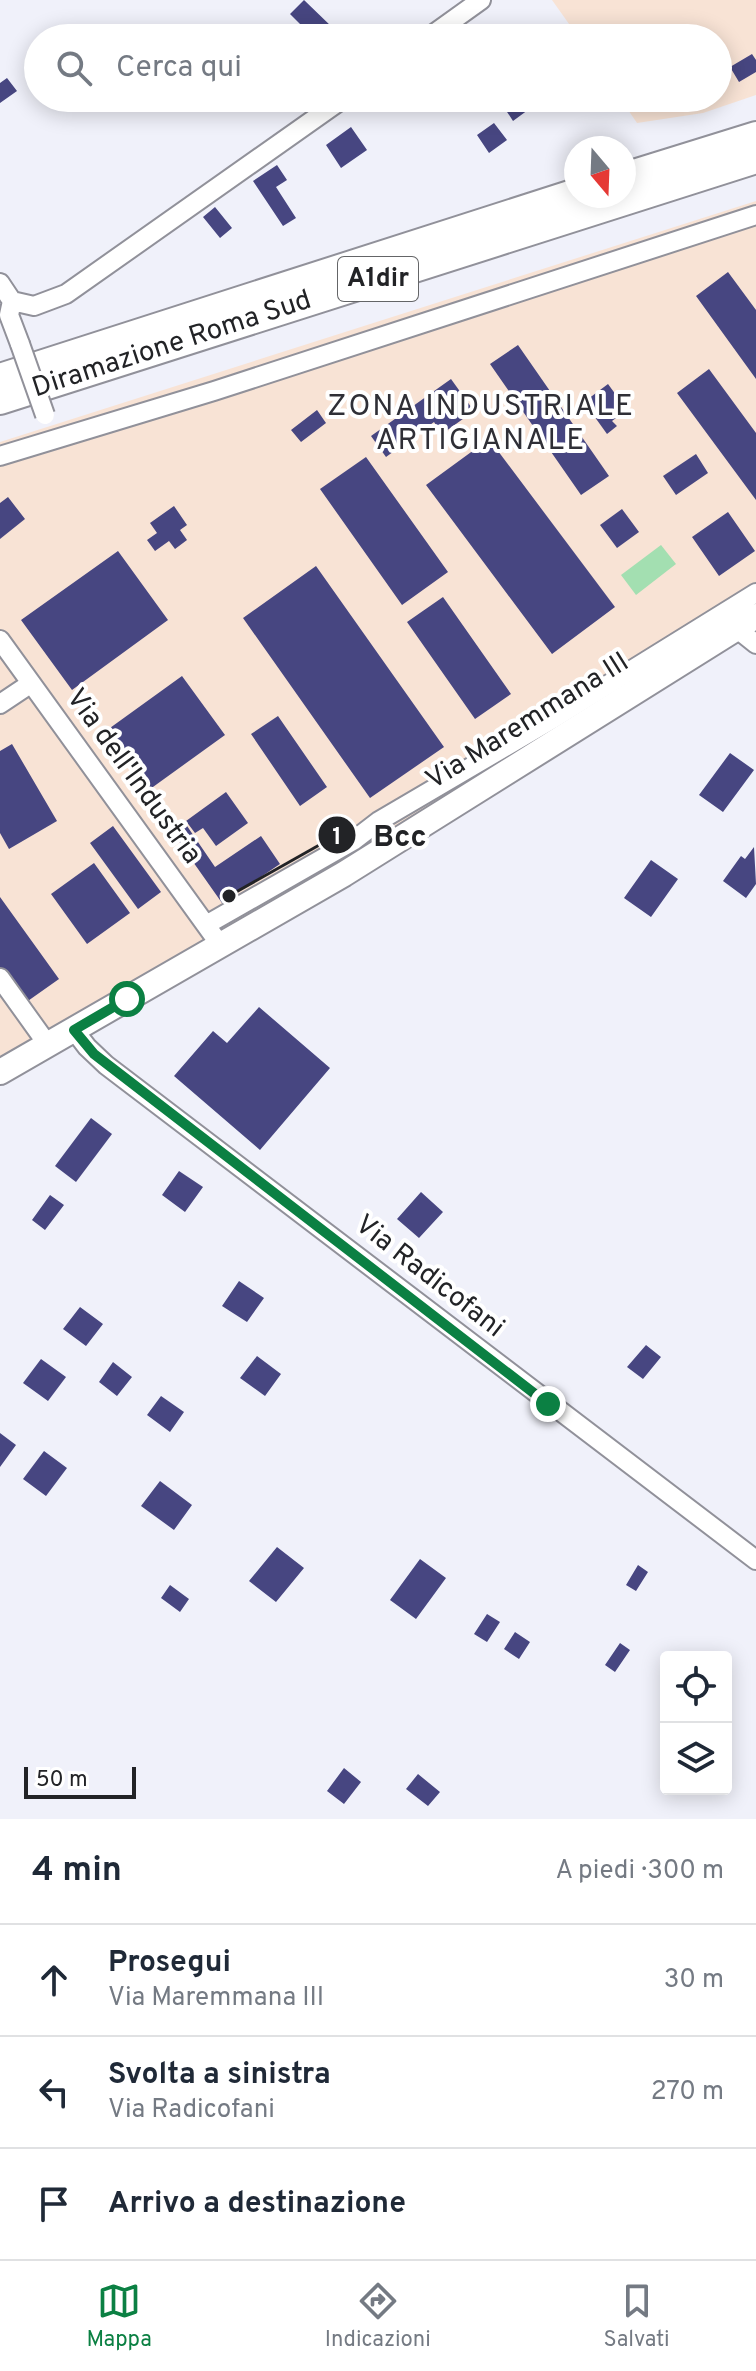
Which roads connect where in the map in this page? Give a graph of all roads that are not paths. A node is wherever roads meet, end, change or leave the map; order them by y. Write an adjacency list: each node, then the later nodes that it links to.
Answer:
1 (481, 0): 2 (street)
2 (448, 24)
3 (324, 112): 10 (street)
4 (756, 136): 6 (highway)
5 (756, 159): 12 (highway, Diramazione Roma Sud / A1dir)
6 (636, 173)
7 (564, 197): 11 (highway, Diramazione Roma Sud / A1dir)
8 (756, 215): 13 (street)
9 (0, 283): 10 (street)
10 (12, 301): 13 (street, bridge)
11 (0, 378)
12 (0, 400)
13 (54, 440): 14 (street)
14 (0, 456)
15 (756, 593): 21 (street)
16 (746, 622): 18 (street); 22 (main road, Via Maremmana III)
17 (0, 640): 19 (street, Via dell'Industria)
18 (756, 644)
19 (30, 684): 20 (street); 21 (street, Via dell'Industria)
20 (0, 704)
21 (206, 925): 22 (street, Via dell'Industria)
22 (221, 946): 24 (main road, Via Maremmana III)
23 (0, 978): 25 (street)
24 (74, 1030): 25 (main road, Via Maremmana III); 27 (street, Via Radicofani)
25 (48, 1045): 26 (main road, Via Maremmana III)
26 (0, 1072)
27 (756, 1560)

